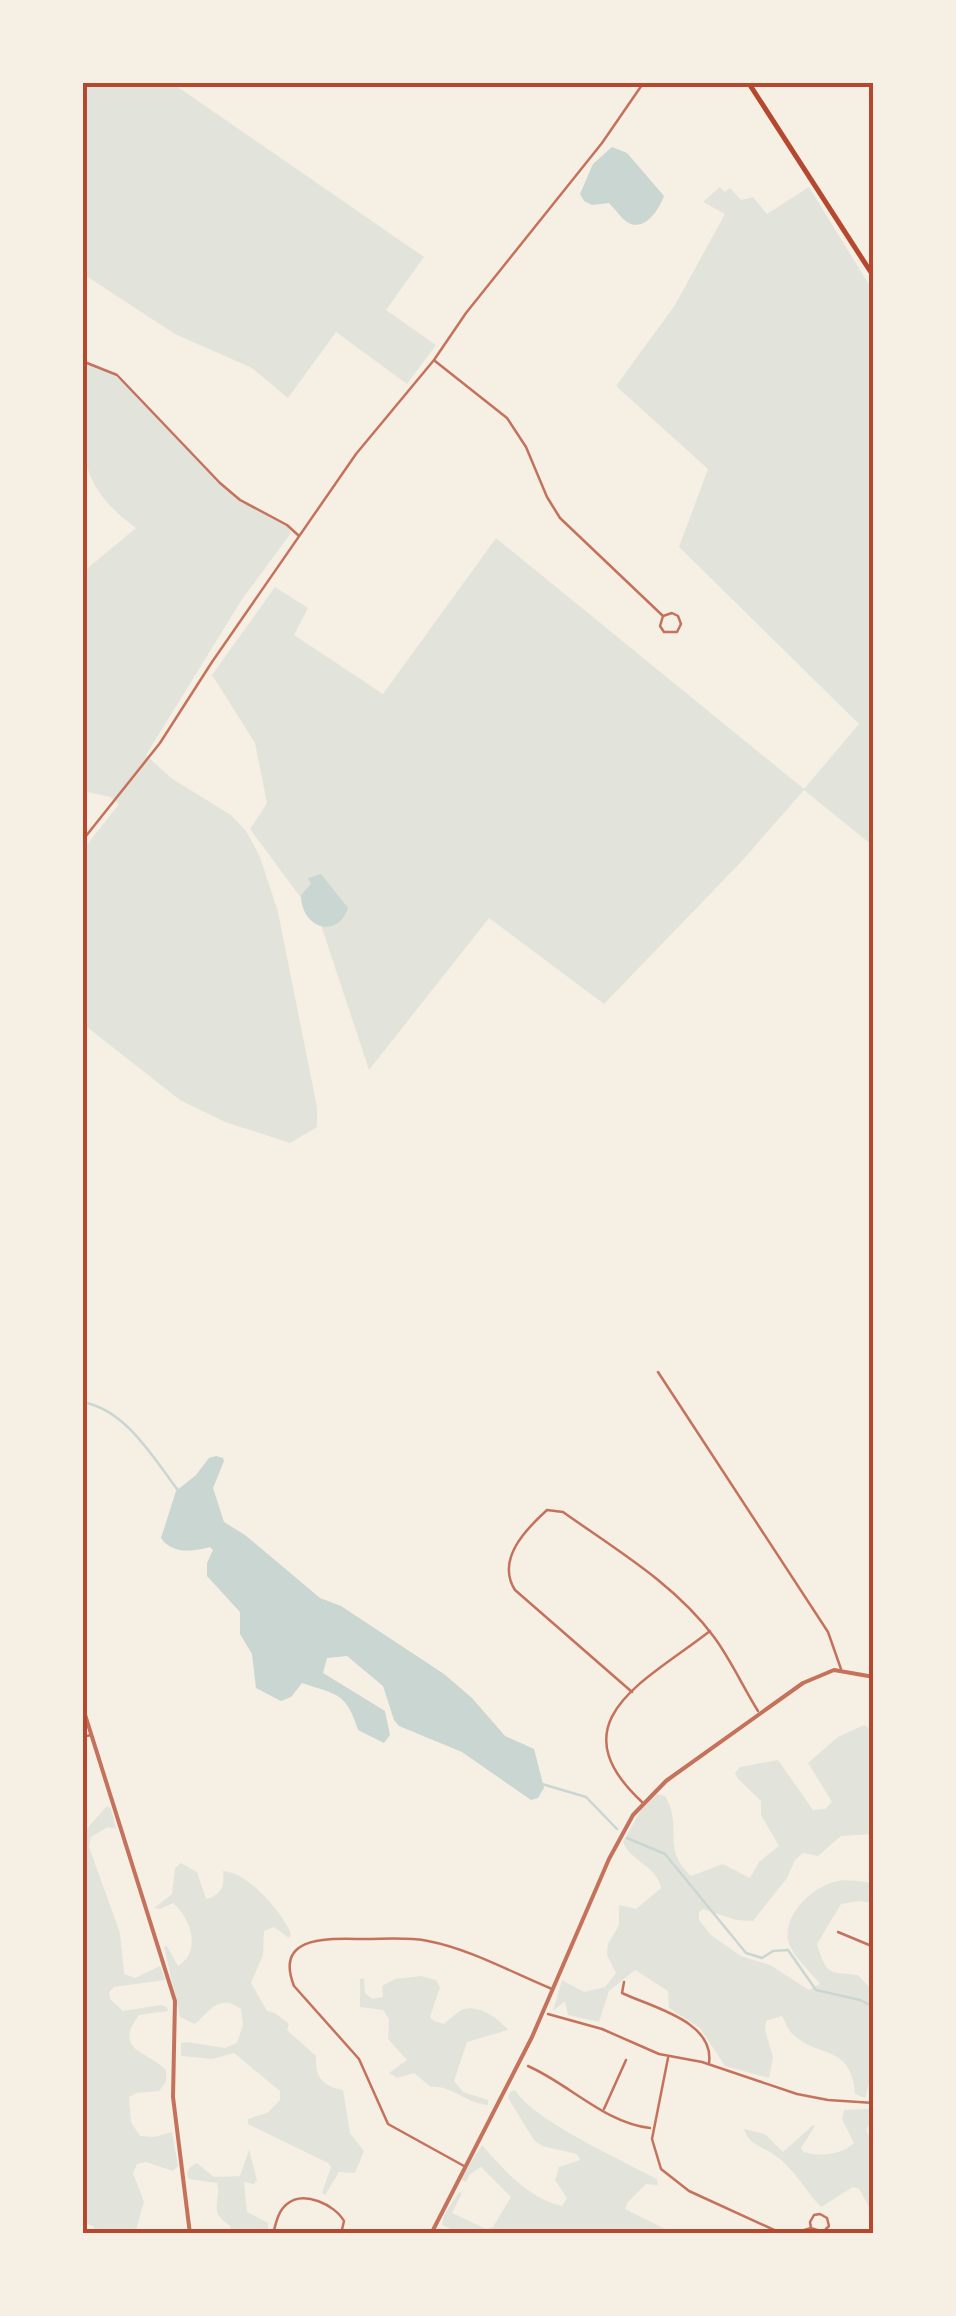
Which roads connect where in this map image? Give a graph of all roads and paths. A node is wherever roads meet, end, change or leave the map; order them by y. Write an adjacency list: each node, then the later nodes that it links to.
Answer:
1 (644, 82): 4 (street)
2 (748, 82): 3 (main road)
3 (874, 277)
4 (434, 360): 6 (street); 7 (street)
5 (82, 362): 6 (street)
6 (299, 536): 8 (street)
7 (663, 616): 7 (street)
8 (82, 841)
9 (658, 1372): 11 (street)
10 (710, 1631): 13 (street); 13 (street); 15 (street)
11 (842, 1669): 12 (street); 15 (street)
12 (874, 1678)
13 (632, 1692): 18 (street)
14 (82, 1705): 16 (street)
15 (759, 1712): 18 (street)
16 (92, 1734): 17 (street); 33 (street)
17 (82, 1737)
18 (643, 1804): 22 (street)
19 (838, 1932): 20 (street)
20 (874, 1948)
21 (624, 1982): 26 (street)
22 (554, 1990): 31 (street); 31 (street)
23 (548, 2014): 24 (street)
24 (668, 2057): 26 (street); 30 (street)
25 (626, 2060): 29 (street)
26 (708, 2064): 28 (street)
27 (528, 2066): 29 (street)
28 (874, 2103)
29 (603, 2110): 30 (street)
30 (653, 2129): 37 (street)
31 (465, 2167): 36 (street)
32 (811, 2228): 38 (street)
33 (190, 2234)
34 (273, 2234): 35 (street)
35 (341, 2234)
36 (431, 2234)
37 (783, 2234)
38 (791, 2234)

